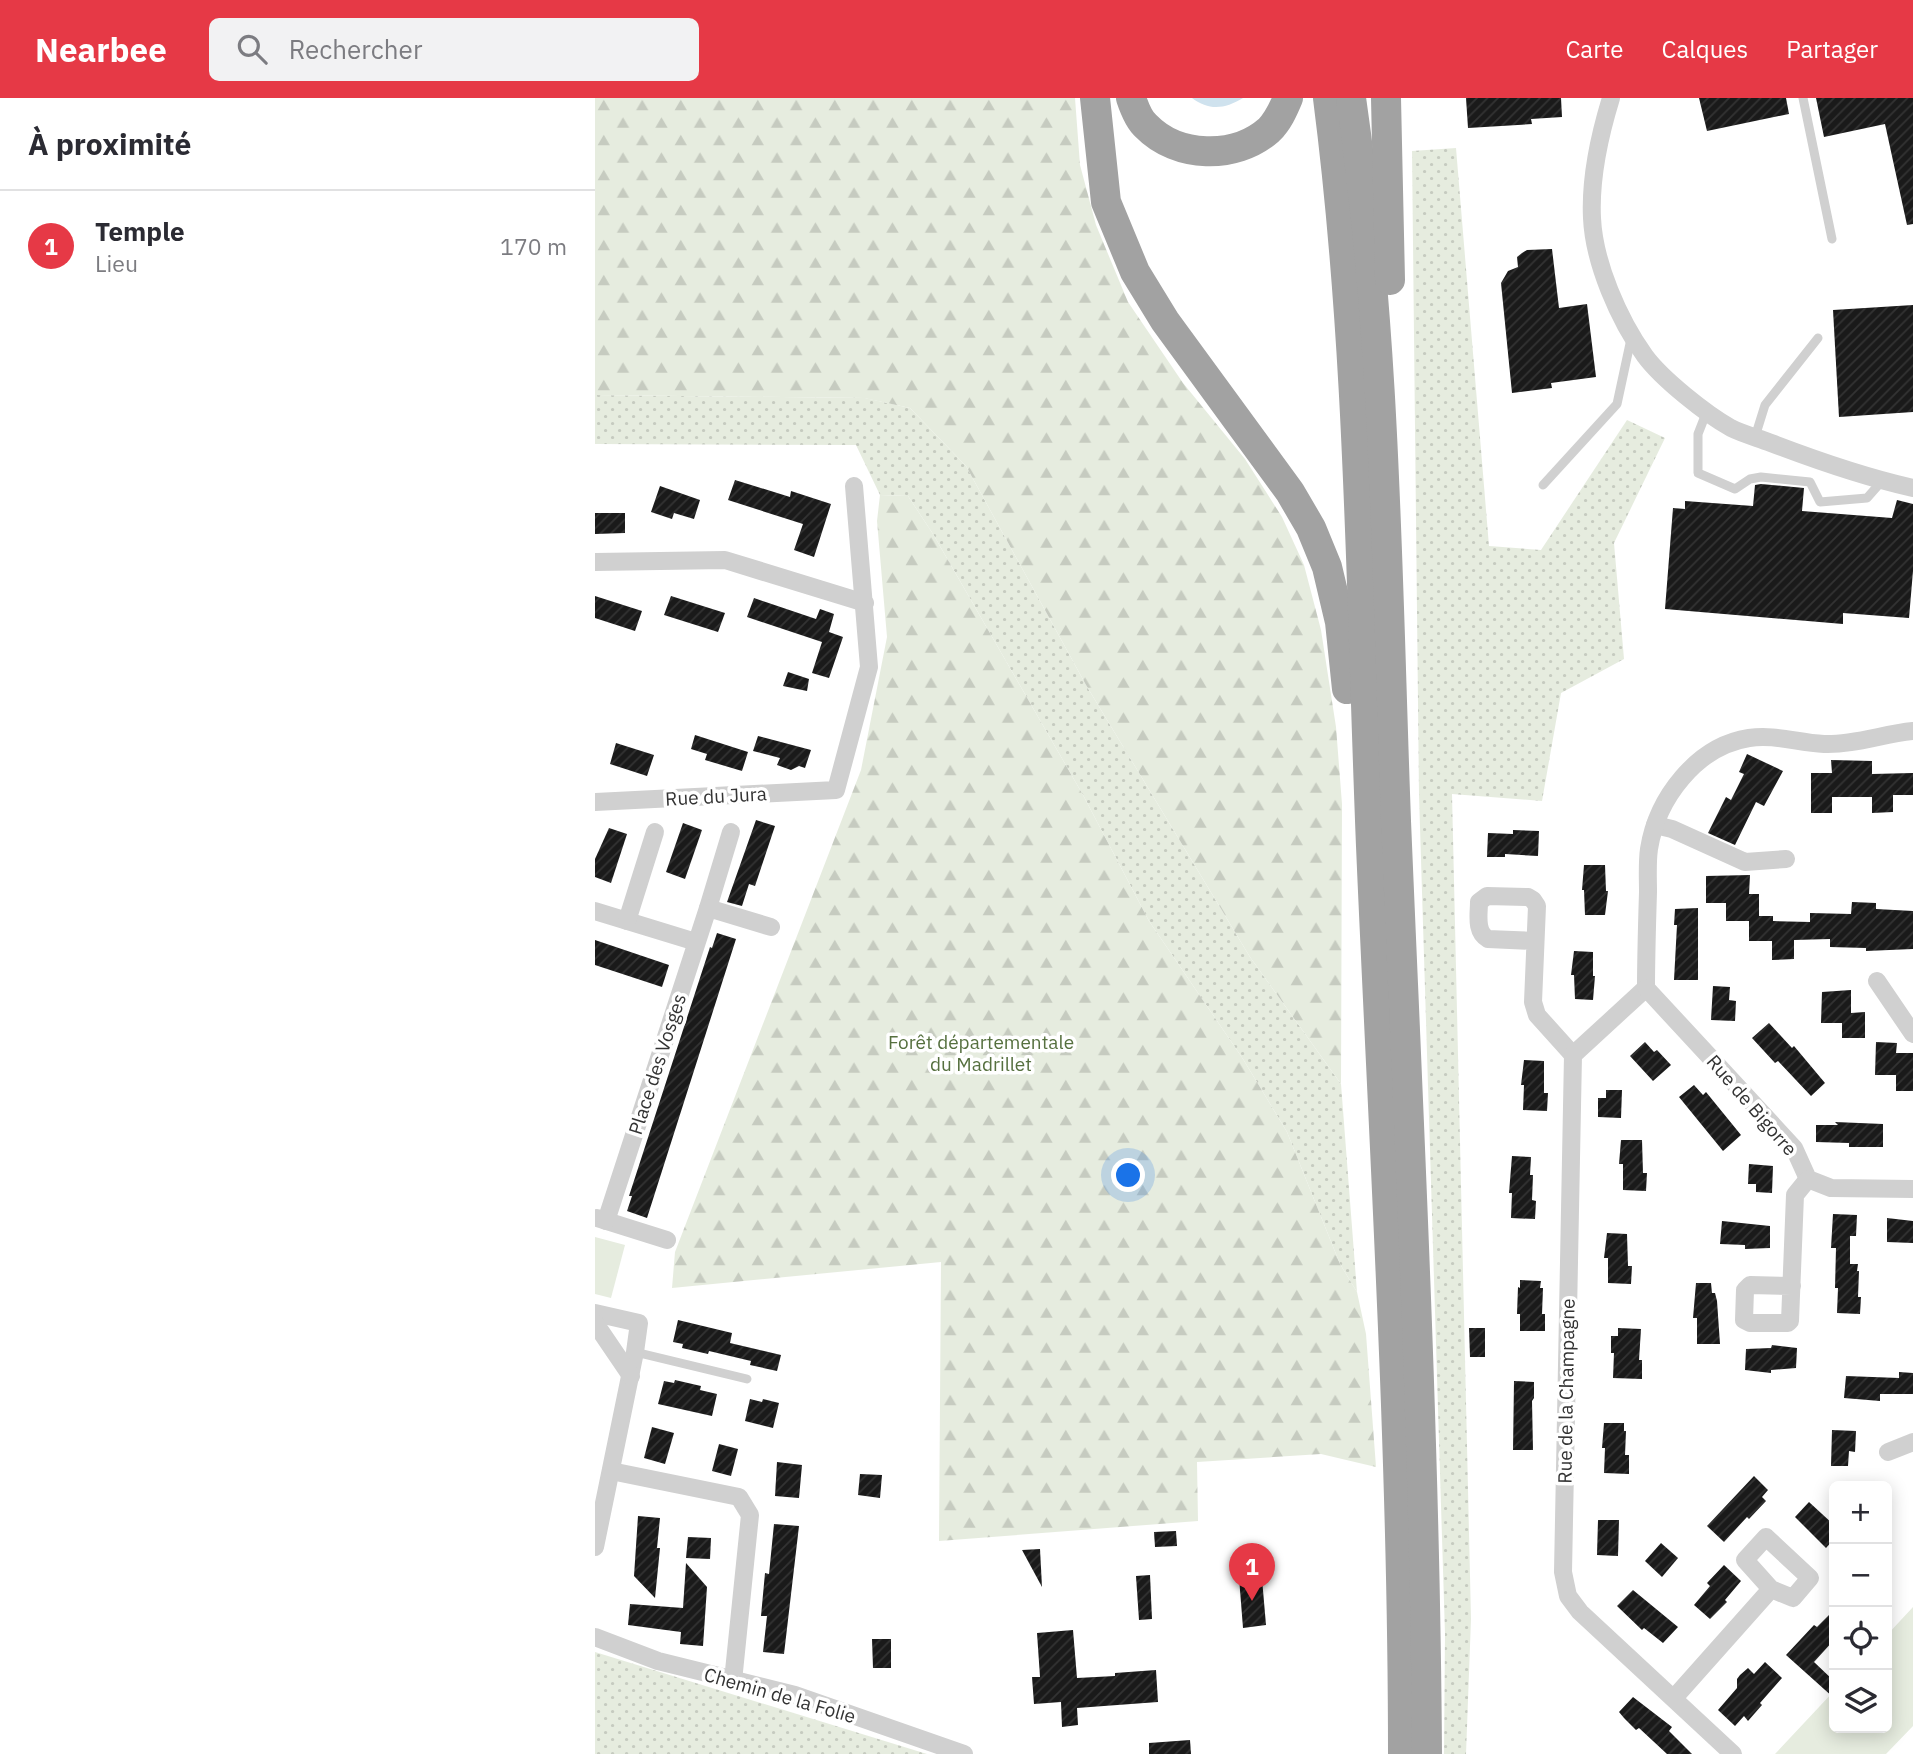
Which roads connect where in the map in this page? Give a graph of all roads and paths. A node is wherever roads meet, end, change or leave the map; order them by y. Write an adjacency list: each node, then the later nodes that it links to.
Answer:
1 (1095, 98): 26 (highway)
2 (1131, 98): 3 (highway)
3 (1288, 98)
4 (1328, 98): 26 (highway)
5 (1351, 98): 12 (highway)
6 (1386, 98): 12 (highway)
7 (1611, 98): 10 (street)
8 (1803, 98): 9 (lane)
9 (1832, 239)
10 (1632, 333): 13 (street); 16 (lane)
11 (1818, 338): 14 (lane)
12 (1379, 370): 58 (highway)
13 (1707, 411): 14 (street); 15 (lane)
14 (1755, 437): 15 (street)
15 (1882, 481): 18 (street)
16 (1542, 485)
17 (854, 486): 20 (street)
18 (1913, 488)
19 (595, 562): 20 (street)
20 (865, 603): 22 (street, Rue du Jura)
21 (1913, 731): 23 (street)
22 (595, 802)
23 (1655, 825): 27 (street); 35 (street)
24 (655, 832): 30 (street)
25 (731, 832): 28 (street, Place des Vosges)
26 (1371, 846): 57 (highway)
27 (1786, 859)
28 (708, 908): 31 (street); 33 (street, Place des Vosges)
29 (595, 912): 30 (street)
30 (627, 921): 33 (street)
31 (771, 927)
32 (1535, 941): 37 (street)
33 (696, 942): 40 (street, Place des Vosges)
34 (1877, 981): 36 (street)
35 (1646, 988): 37 (street); 38 (street, Rue de Bigorre)
36 (1913, 1034)
37 (1573, 1055): 55 (street, Rue de la Champagne)
38 (1808, 1179): 39 (street); 42 (street)
39 (1913, 1189)
40 (601, 1219): 41 (street)
41 (667, 1240)
42 (1792, 1286)
43 (595, 1313): 45 (street)
44 (595, 1322): 46 (street)
45 (635, 1352): 46 (street); 47 (lane)
46 (631, 1376): 50 (street)
47 (747, 1379)
48 (1913, 1442): 49 (street)
49 (1888, 1452)
50 (611, 1471): 51 (street); 54 (street)
51 (595, 1547)
52 (1771, 1589): 55 (street)
53 (595, 1637): 54 (street, Chemin de la Folie)
54 (733, 1681): 56 (street, Chemin de la Folie)
55 (1674, 1698): 59 (street, Rue de la Champagne)
56 (964, 1754)
57 (1403, 1754)
58 (1427, 1754)
59 (1733, 1754)

